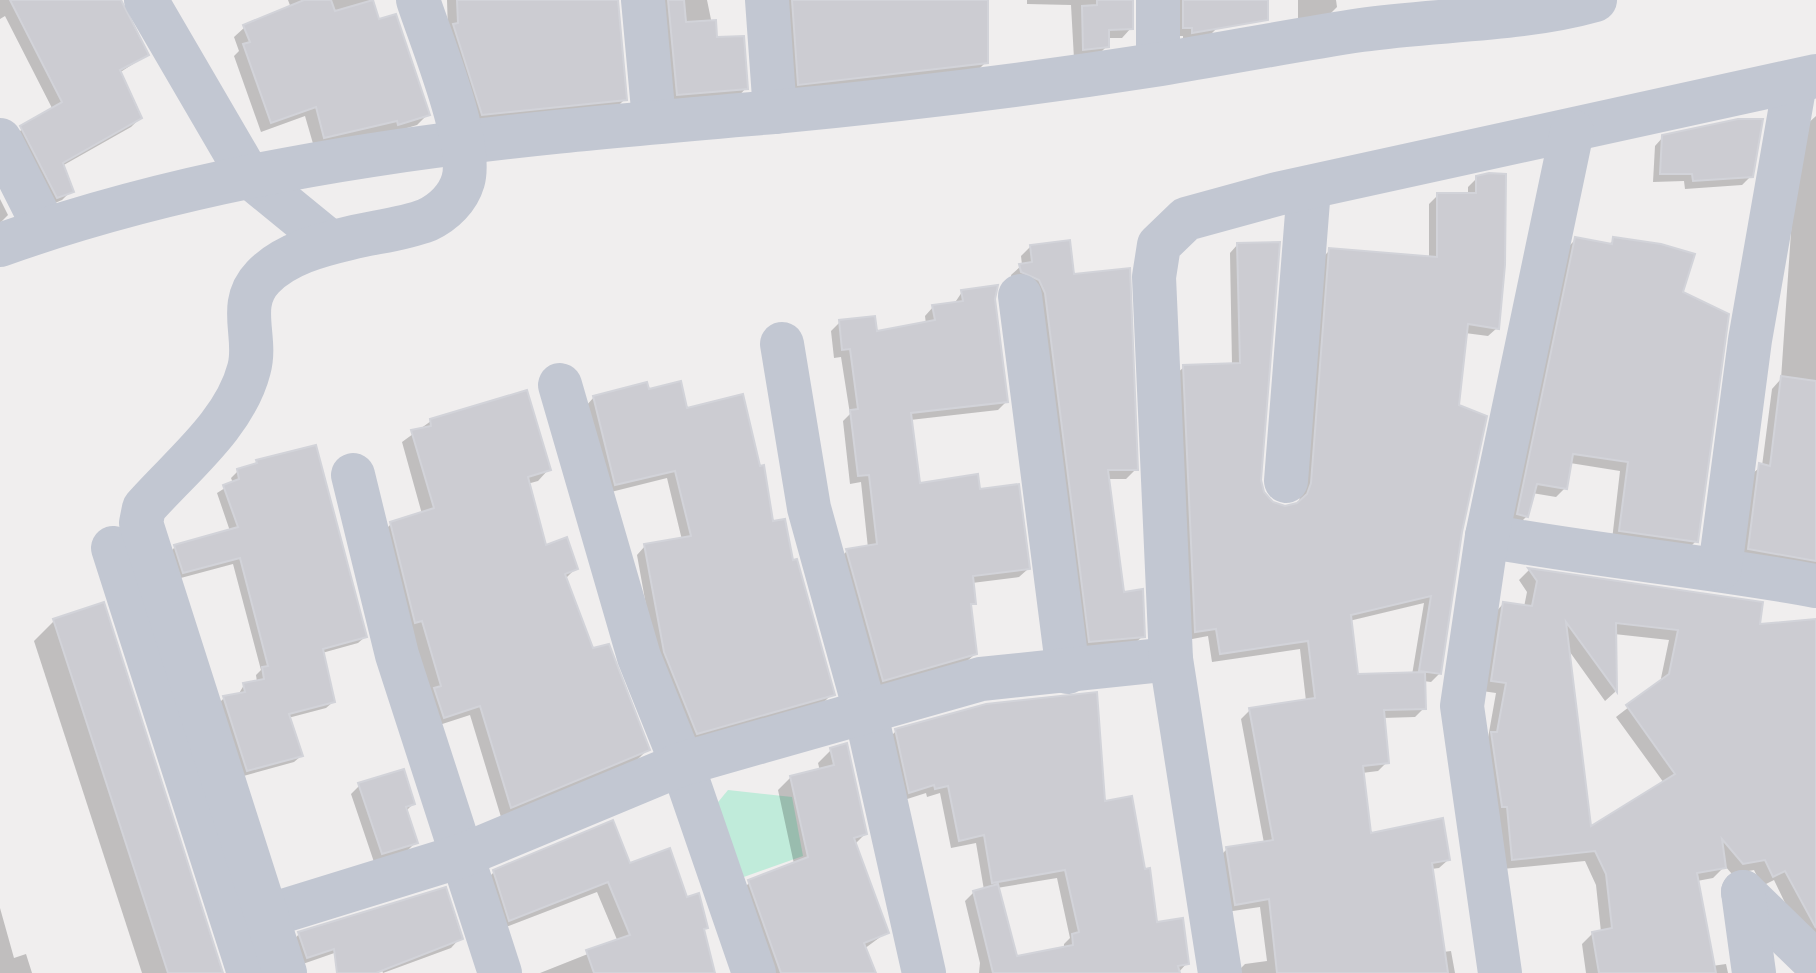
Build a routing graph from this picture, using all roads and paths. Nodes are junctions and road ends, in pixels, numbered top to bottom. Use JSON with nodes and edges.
{"nodes":[{"id":1,"x":146,"y":0,"type":"edge"},
{"id":2,"x":418,"y":0,"type":"edge"},
{"id":3,"x":643,"y":0,"type":"edge"},
{"id":4,"x":767,"y":0,"type":"edge"},
{"id":5,"x":1158,"y":0,"type":"edge"},
{"id":6,"x":1595,"y":0,"type":"edge"},
{"id":7,"x":1158,"y":64,"type":"junction"},
{"id":8,"x":1806,"y":80,"type":"edge"},
{"id":9,"x":775,"y":112,"type":"junction"},
{"id":10,"x":654,"y":120,"type":"junction"},
{"id":11,"x":1572,"y":131,"type":"junction"},
{"id":12,"x":0,"y":140,"type":"edge"},
{"id":13,"x":463,"y":140,"type":"junction"},
{"id":14,"x":248,"y":175,"type":"junction"},
{"id":15,"x":1309,"y":188,"type":"junction"},
{"id":16,"x":45,"y":229,"type":"junction"},
{"id":17,"x":330,"y":242,"type":"junction"},
{"id":18,"x":0,"y":245,"type":"edge"},
{"id":19,"x":1020,"y":296,"type":"dead end"},
{"id":20,"x":782,"y":344,"type":"dead end"},
{"id":21,"x":560,"y":385,"type":"dead end"},
{"id":22,"x":353,"y":475,"type":"dead end"},
{"id":23,"x":1286,"y":481,"type":"dead end"},
{"id":24,"x":1487,"y":536,"type":"junction"},
{"id":25,"x":113,"y":548,"type":"dead end"},
{"id":26,"x":1720,"y":568,"type":"junction"},
{"id":27,"x":1816,"y":586,"type":"edge"},
{"id":28,"x":1171,"y":659,"type":"junction"},
{"id":29,"x":1068,"y":672,"type":"junction"},
{"id":30,"x":866,"y":714,"type":"junction"},
{"id":31,"x":682,"y":764,"type":"junction"},
{"id":32,"x":461,"y":856,"type":"junction"},
{"id":33,"x":267,"y":916,"type":"junction"},
{"id":34,"x":1816,"y":963,"type":"edge"},
{"id":35,"x":249,"y":973,"type":"edge"},
{"id":36,"x":285,"y":973,"type":"edge"},
{"id":37,"x":500,"y":973,"type":"edge"},
{"id":38,"x":754,"y":973,"type":"edge"},
{"id":39,"x":924,"y":973,"type":"edge"},
{"id":40,"x":1220,"y":973,"type":"edge"},
{"id":41,"x":1500,"y":973,"type":"edge"},
{"id":42,"x":1754,"y":973,"type":"edge"}],
"edges":[{"from":1,"to":14,"type":"street"},
{"from":2,"to":13,"type":"street"},
{"from":3,"to":10,"type":"street"},
{"from":4,"to":9,"type":"street"},
{"from":5,"to":7,"type":"street"},
{"from":6,"to":7,"type":"street"},
{"from":7,"to":9,"type":"street"},
{"from":8,"to":11,"type":"street"},
{"from":8,"to":26,"type":"street"},
{"from":9,"to":10,"type":"street"},
{"from":10,"to":13,"type":"street"},
{"from":11,"to":15,"type":"street"},
{"from":11,"to":24,"type":"street"},
{"from":12,"to":16,"type":"street"},
{"from":13,"to":14,"type":"street"},
{"from":13,"to":17,"type":"street"},
{"from":14,"to":16,"type":"street"},
{"from":14,"to":17,"type":"street"},
{"from":15,"to":23,"type":"street"},
{"from":15,"to":28,"type":"street"},
{"from":16,"to":18,"type":"street"},
{"from":17,"to":33,"type":"street"},
{"from":19,"to":29,"type":"street"},
{"from":20,"to":30,"type":"street"},
{"from":21,"to":31,"type":"street"},
{"from":22,"to":32,"type":"street"},
{"from":24,"to":26,"type":"street"},
{"from":24,"to":41,"type":"street"},
{"from":25,"to":35,"type":"street"},
{"from":26,"to":27,"type":"street"},
{"from":28,"to":29,"type":"street"},
{"from":28,"to":40,"type":"street"},
{"from":29,"to":30,"type":"street"},
{"from":30,"to":31,"type":"street"},
{"from":30,"to":39,"type":"street"},
{"from":31,"to":32,"type":"street"},
{"from":31,"to":38,"type":"street"},
{"from":32,"to":33,"type":"street"},
{"from":32,"to":37,"type":"street"},
{"from":33,"to":36,"type":"street"},
{"from":34,"to":42,"type":"street"}]}
